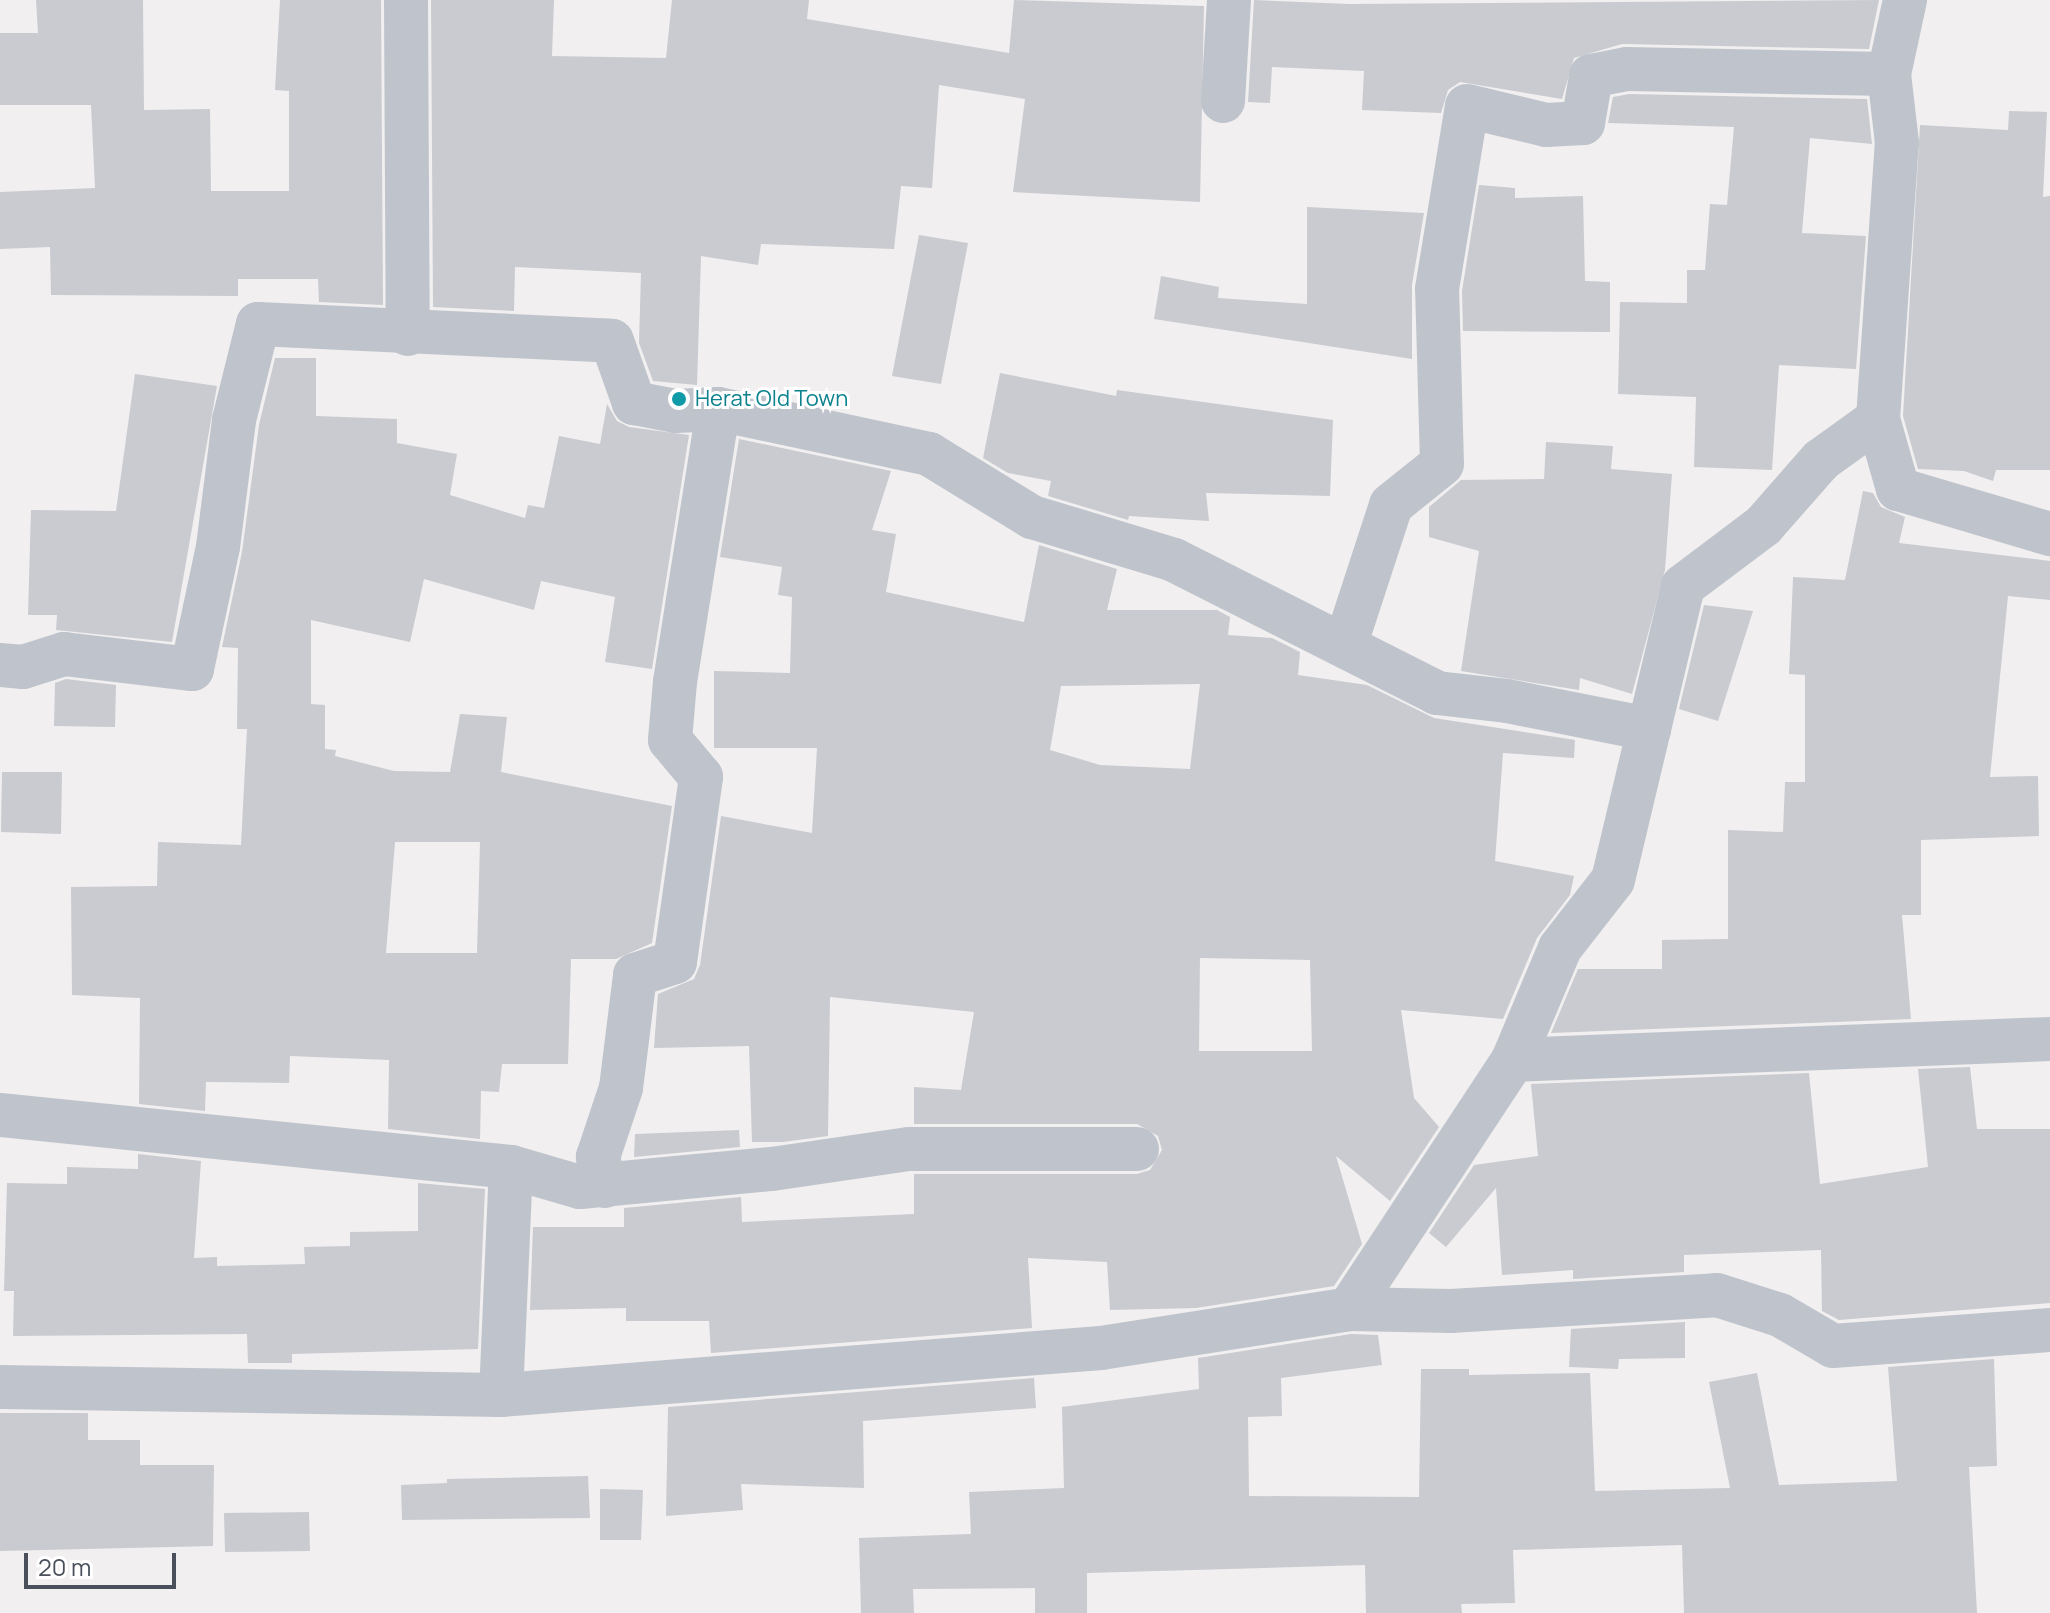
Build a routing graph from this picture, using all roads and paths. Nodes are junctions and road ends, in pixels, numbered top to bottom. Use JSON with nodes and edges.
{"nodes":[{"id":1,"x":406,"y":0,"type":"edge"},
{"id":2,"x":1229,"y":0,"type":"edge"},
{"id":3,"x":1905,"y":0,"type":"edge"},
{"id":4,"x":1889,"y":74,"type":"junction"},
{"id":5,"x":1223,"y":101,"type":"dead end"},
{"id":6,"x":408,"y":334,"type":"junction"},
{"id":7,"x":718,"y":409,"type":"junction"},
{"id":8,"x":1878,"y":419,"type":"junction"},
{"id":9,"x":2050,"y":534,"type":"edge"},
{"id":10,"x":1345,"y":646,"type":"junction"},
{"id":11,"x":0,"y":665,"type":"edge"},
{"id":12,"x":1649,"y":729,"type":"junction"},
{"id":13,"x":2050,"y":1039,"type":"edge"},
{"id":14,"x":1513,"y":1060,"type":"junction"},
{"id":15,"x":0,"y":1115,"type":"edge"},
{"id":16,"x":1137,"y":1149,"type":"dead end"},
{"id":17,"x":511,"y":1167,"type":"junction"},
{"id":18,"x":605,"y":1186,"type":"junction"},
{"id":19,"x":1349,"y":1309,"type":"junction"},
{"id":20,"x":2050,"y":1330,"type":"edge"},
{"id":21,"x":0,"y":1387,"type":"edge"},
{"id":22,"x":501,"y":1395,"type":"junction"}],
"edges":[{"from":1,"to":6,"type":"street"},
{"from":2,"to":5,"type":"street"},
{"from":3,"to":4,"type":"street"},
{"from":4,"to":8,"type":"street"},
{"from":4,"to":10,"type":"street"},
{"from":6,"to":7,"type":"street"},
{"from":6,"to":11,"type":"street"},
{"from":7,"to":10,"type":"street"},
{"from":7,"to":18,"type":"street"},
{"from":8,"to":9,"type":"street"},
{"from":8,"to":12,"type":"street"},
{"from":10,"to":12,"type":"street"},
{"from":12,"to":14,"type":"street"},
{"from":13,"to":14,"type":"street"},
{"from":14,"to":19,"type":"street"},
{"from":15,"to":17,"type":"street"},
{"from":16,"to":18,"type":"street"},
{"from":17,"to":18,"type":"street"},
{"from":17,"to":22,"type":"street"},
{"from":19,"to":20,"type":"street"},
{"from":19,"to":22,"type":"street"},
{"from":21,"to":22,"type":"street"}]}
